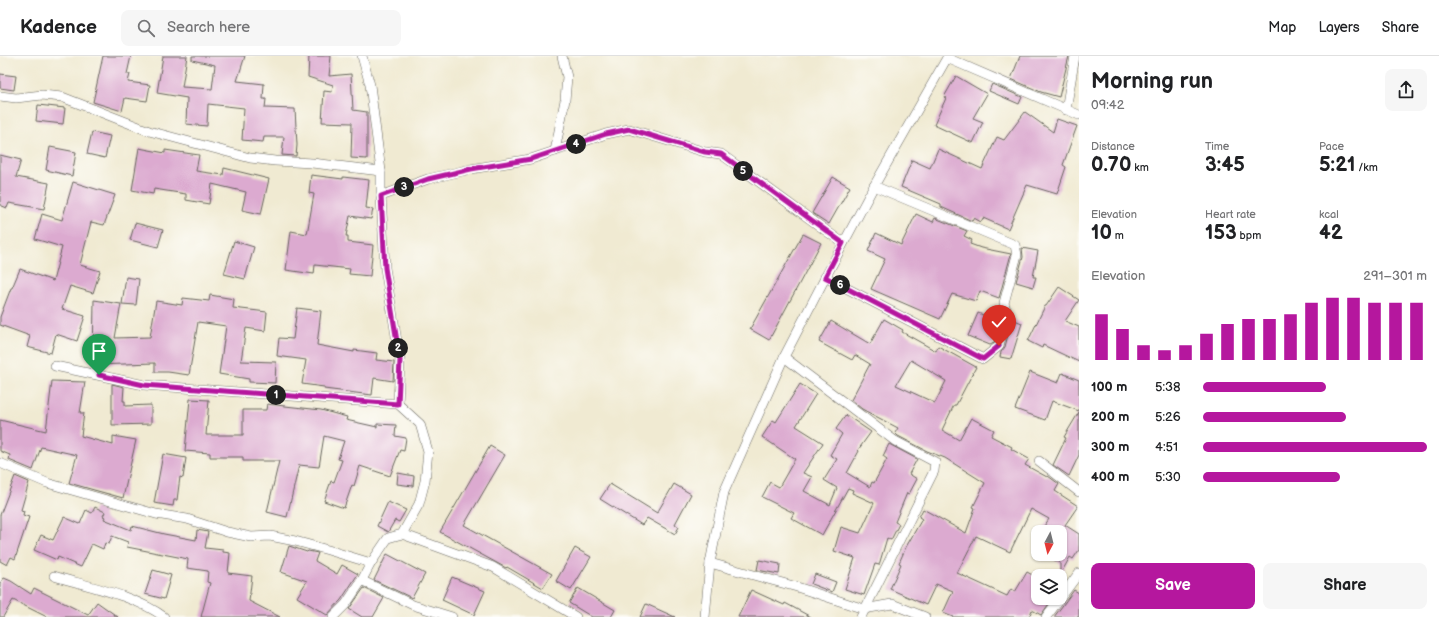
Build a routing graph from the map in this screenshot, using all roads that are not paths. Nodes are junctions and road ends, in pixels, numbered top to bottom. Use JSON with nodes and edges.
{"nodes":[{"id":1,"x":362,"y":56,"type":"edge"},
{"id":2,"x":562,"y":56,"type":"edge"},
{"id":3,"x":1075,"y":56,"type":"edge"},
{"id":4,"x":948,"y":57,"type":"edge"},
{"id":5,"x":0,"y":96,"type":"edge"},
{"id":6,"x":1066,"y":110,"type":"junction"},
{"id":7,"x":1079,"y":115,"type":"edge"},
{"id":8,"x":555,"y":151,"type":"junction"},
{"id":9,"x":381,"y":171,"type":"junction"},
{"id":10,"x":874,"y":186,"type":"junction"},
{"id":11,"x":381,"y":196,"type":"junction"},
{"id":12,"x":843,"y":243,"type":"junction"},
{"id":13,"x":825,"y":277,"type":"junction"},
{"id":14,"x":784,"y":357,"type":"junction"},
{"id":15,"x":55,"y":366,"type":"dead end"},
{"id":16,"x":398,"y":404,"type":"junction"},
{"id":17,"x":1039,"y":461,"type":"dead end"},
{"id":18,"x":0,"y":463,"type":"edge"},
{"id":19,"x":1079,"y":492,"type":"edge"},
{"id":20,"x":402,"y":534,"type":"junction"},
{"id":21,"x":371,"y":563,"type":"junction"},
{"id":22,"x":710,"y":563,"type":"junction"},
{"id":23,"x":1079,"y":573,"type":"edge"},
{"id":24,"x":54,"y":576,"type":"dead end"},
{"id":25,"x":362,"y":580,"type":"junction"},
{"id":26,"x":863,"y":613,"type":"edge"},
{"id":27,"x":164,"y":617,"type":"edge"},
{"id":28,"x":333,"y":617,"type":"edge"},
{"id":29,"x":452,"y":617,"type":"edge"},
{"id":30,"x":576,"y":617,"type":"edge"},
{"id":31,"x":705,"y":617,"type":"edge"},
{"id":32,"x":925,"y":617,"type":"edge"},
{"id":33,"x":1046,"y":617,"type":"edge"}],
"edges":[{"from":1,"to":9,"type":"street"},
{"from":2,"to":8,"type":"street"},
{"from":3,"to":6,"type":"street"},
{"from":4,"to":6,"type":"street"},
{"from":4,"to":10,"type":"street"},
{"from":5,"to":9,"type":"street"},
{"from":6,"to":7,"type":"street"},
{"from":8,"to":11,"type":"street"},
{"from":8,"to":12,"type":"street"},
{"from":9,"to":11,"type":"street"},
{"from":10,"to":12,"type":"street"},
{"from":10,"to":13,"type":"street"},
{"from":11,"to":16,"type":"street"},
{"from":12,"to":13,"type":"street"},
{"from":13,"to":14,"type":"street"},
{"from":14,"to":22,"type":"street"},
{"from":14,"to":26,"type":"street"},
{"from":15,"to":16,"type":"street"},
{"from":16,"to":20,"type":"street"},
{"from":17,"to":19,"type":"street"},
{"from":18,"to":21,"type":"street"},
{"from":20,"to":21,"type":"street"},
{"from":20,"to":30,"type":"street"},
{"from":21,"to":25,"type":"street"},
{"from":22,"to":26,"type":"street"},
{"from":22,"to":31,"type":"street"},
{"from":23,"to":33,"type":"street"},
{"from":24,"to":27,"type":"street"},
{"from":25,"to":28,"type":"street"},
{"from":25,"to":29,"type":"street"},
{"from":26,"to":32,"type":"street"}]}
